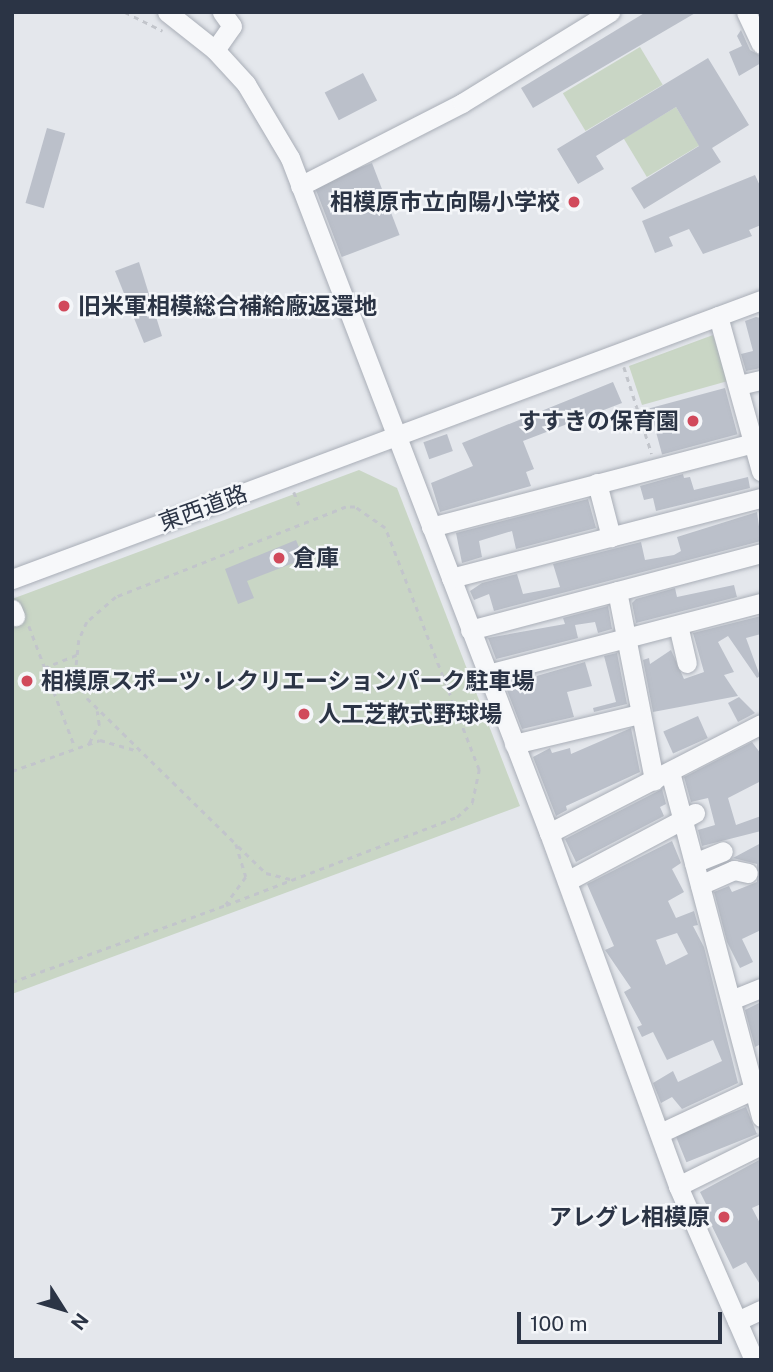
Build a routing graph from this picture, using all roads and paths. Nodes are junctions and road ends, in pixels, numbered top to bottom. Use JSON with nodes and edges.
{"nodes":[{"id":1,"x":125,"y":12,"type":"edge"},
{"id":2,"x":167,"y":12,"type":"edge"},
{"id":3,"x":222,"y":12,"type":"edge"},
{"id":4,"x":610,"y":12,"type":"edge"},
{"id":5,"x":750,"y":14,"type":"edge"},
{"id":6,"x":172,"y":37,"type":"dead end"},
{"id":7,"x":761,"y":44,"type":"edge"},
{"id":8,"x":215,"y":50,"type":"junction"},
{"id":9,"x":300,"y":186,"type":"junction"},
{"id":10,"x":761,"y":300,"type":"edge"},
{"id":11,"x":718,"y":316,"type":"junction"},
{"id":12,"x":623,"y":364,"type":"dead end"},
{"id":13,"x":761,"y":380,"type":"edge"},
{"id":14,"x":739,"y":385,"type":"junction"},
{"id":15,"x":394,"y":437,"type":"junction"},
{"id":16,"x":757,"y":442,"type":"edge"},
{"id":17,"x":657,"y":467,"type":"junction"},
{"id":18,"x":761,"y":471,"type":"edge"},
{"id":19,"x":597,"y":483,"type":"junction"},
{"id":20,"x":293,"y":489,"type":"dead end"},
{"id":21,"x":761,"y":498,"type":"edge"},
{"id":22,"x":299,"y":505,"type":"dead end"},
{"id":23,"x":431,"y":527,"type":"junction"},
{"id":24,"x":611,"y":537,"type":"junction"},
{"id":25,"x":761,"y":553,"type":"edge"},
{"id":26,"x":451,"y":578,"type":"junction"},
{"id":27,"x":12,"y":579,"type":"edge"},
{"id":28,"x":617,"y":591,"type":"junction"},
{"id":29,"x":761,"y":603,"type":"edge"},
{"id":30,"x":18,"y":615,"type":"edge"},
{"id":31,"x":678,"y":625,"type":"junction"},
{"id":32,"x":470,"y":629,"type":"junction"},
{"id":33,"x":627,"y":638,"type":"junction"},
{"id":34,"x":76,"y":655,"type":"junction"},
{"id":35,"x":687,"y":663,"type":"dead end"},
{"id":36,"x":44,"y":668,"type":"junction"},
{"id":37,"x":488,"y":674,"type":"junction"},
{"id":38,"x":96,"y":709,"type":"junction"},
{"id":39,"x":639,"y":714,"type":"junction"},
{"id":40,"x":761,"y":724,"type":"edge"},
{"id":41,"x":89,"y":743,"type":"junction"},
{"id":42,"x":514,"y":744,"type":"junction"},
{"id":43,"x":75,"y":747,"type":"junction"},
{"id":44,"x":143,"y":754,"type":"junction"},
{"id":45,"x":12,"y":771,"type":"edge"},
{"id":46,"x":662,"y":776,"type":"junction"},
{"id":47,"x":689,"y":816,"type":"junction"},
{"id":48,"x":549,"y":833,"type":"junction"},
{"id":49,"x":236,"y":844,"type":"junction"},
{"id":50,"x":723,"y":850,"type":"dead end"},
{"id":51,"x":694,"y":863,"type":"junction"},
{"id":52,"x":748,"y":873,"type":"dead end"},
{"id":53,"x":292,"y":879,"type":"junction"},
{"id":54,"x":567,"y":881,"type":"junction"},
{"id":55,"x":700,"y":885,"type":"junction"},
{"id":56,"x":226,"y":905,"type":"junction"},
{"id":57,"x":12,"y":982,"type":"edge"},
{"id":58,"x":761,"y":988,"type":"edge"},
{"id":59,"x":731,"y":1000,"type":"junction"},
{"id":60,"x":757,"y":1088,"type":"edge"},
{"id":61,"x":761,"y":1117,"type":"edge"},
{"id":62,"x":660,"y":1133,"type":"junction"},
{"id":63,"x":761,"y":1145,"type":"edge"},
{"id":64,"x":678,"y":1186,"type":"junction"},
{"id":65,"x":761,"y":1310,"type":"edge"},
{"id":66,"x":737,"y":1321,"type":"junction"},
{"id":67,"x":754,"y":1360,"type":"edge"}],
"edges":[{"from":1,"to":6,"type":"path"},
{"from":2,"to":8,"type":"street"},
{"from":3,"to":8,"type":"street"},
{"from":4,"to":9,"type":"street"},
{"from":5,"to":7,"type":"street"},
{"from":8,"to":9,"type":"street"},
{"from":9,"to":15,"type":"street"},
{"from":10,"to":11,"type":"street","name":"東西道路"},
{"from":11,"to":14,"type":"street"},
{"from":11,"to":15,"type":"street","name":"東西道路"},
{"from":12,"to":17,"type":"path"},
{"from":13,"to":14,"type":"street"},
{"from":14,"to":16,"type":"street"},
{"from":15,"to":23,"type":"street"},
{"from":15,"to":27,"type":"street","name":"東西道路"},
{"from":16,"to":17,"type":"street"},
{"from":16,"to":18,"type":"street"},
{"from":17,"to":19,"type":"street"},
{"from":19,"to":23,"type":"street"},
{"from":19,"to":24,"type":"street"},
{"from":20,"to":22,"type":"path"},
{"from":21,"to":24,"type":"street"},
{"from":23,"to":26,"type":"street"},
{"from":24,"to":26,"type":"street"},
{"from":25,"to":28,"type":"street"},
{"from":26,"to":32,"type":"street"},
{"from":28,"to":32,"type":"street"},
{"from":28,"to":33,"type":"street"},
{"from":29,"to":31,"type":"street"},
{"from":30,"to":36,"type":"path"},
{"from":31,"to":33,"type":"street"},
{"from":31,"to":35,"type":"street"},
{"from":32,"to":37,"type":"street"},
{"from":33,"to":37,"type":"street"},
{"from":33,"to":39,"type":"street"},
{"from":34,"to":36,"type":"path"},
{"from":34,"to":38,"type":"path"},
{"from":34,"to":53,"type":"path"},
{"from":36,"to":43,"type":"path"},
{"from":37,"to":42,"type":"street"},
{"from":38,"to":41,"type":"path"},
{"from":38,"to":44,"type":"path"},
{"from":39,"to":42,"type":"street"},
{"from":39,"to":46,"type":"street"},
{"from":40,"to":46,"type":"street"},
{"from":41,"to":43,"type":"path"},
{"from":41,"to":44,"type":"path"},
{"from":42,"to":48,"type":"street"},
{"from":43,"to":45,"type":"path"},
{"from":44,"to":49,"type":"path"},
{"from":46,"to":47,"type":"street"},
{"from":46,"to":48,"type":"street"},
{"from":47,"to":51,"type":"street"},
{"from":47,"to":54,"type":"street"},
{"from":48,"to":54,"type":"street"},
{"from":49,"to":53,"type":"path"},
{"from":49,"to":56,"type":"path"},
{"from":50,"to":51,"type":"street"},
{"from":51,"to":55,"type":"street"},
{"from":52,"to":55,"type":"street"},
{"from":53,"to":56,"type":"path"},
{"from":54,"to":62,"type":"street"},
{"from":55,"to":59,"type":"street"},
{"from":56,"to":57,"type":"path"},
{"from":58,"to":59,"type":"street"},
{"from":59,"to":60,"type":"street"},
{"from":60,"to":61,"type":"street"},
{"from":60,"to":62,"type":"street"},
{"from":62,"to":64,"type":"street"},
{"from":63,"to":64,"type":"street"},
{"from":64,"to":66,"type":"street"},
{"from":65,"to":66,"type":"street"},
{"from":66,"to":67,"type":"street"}]}
